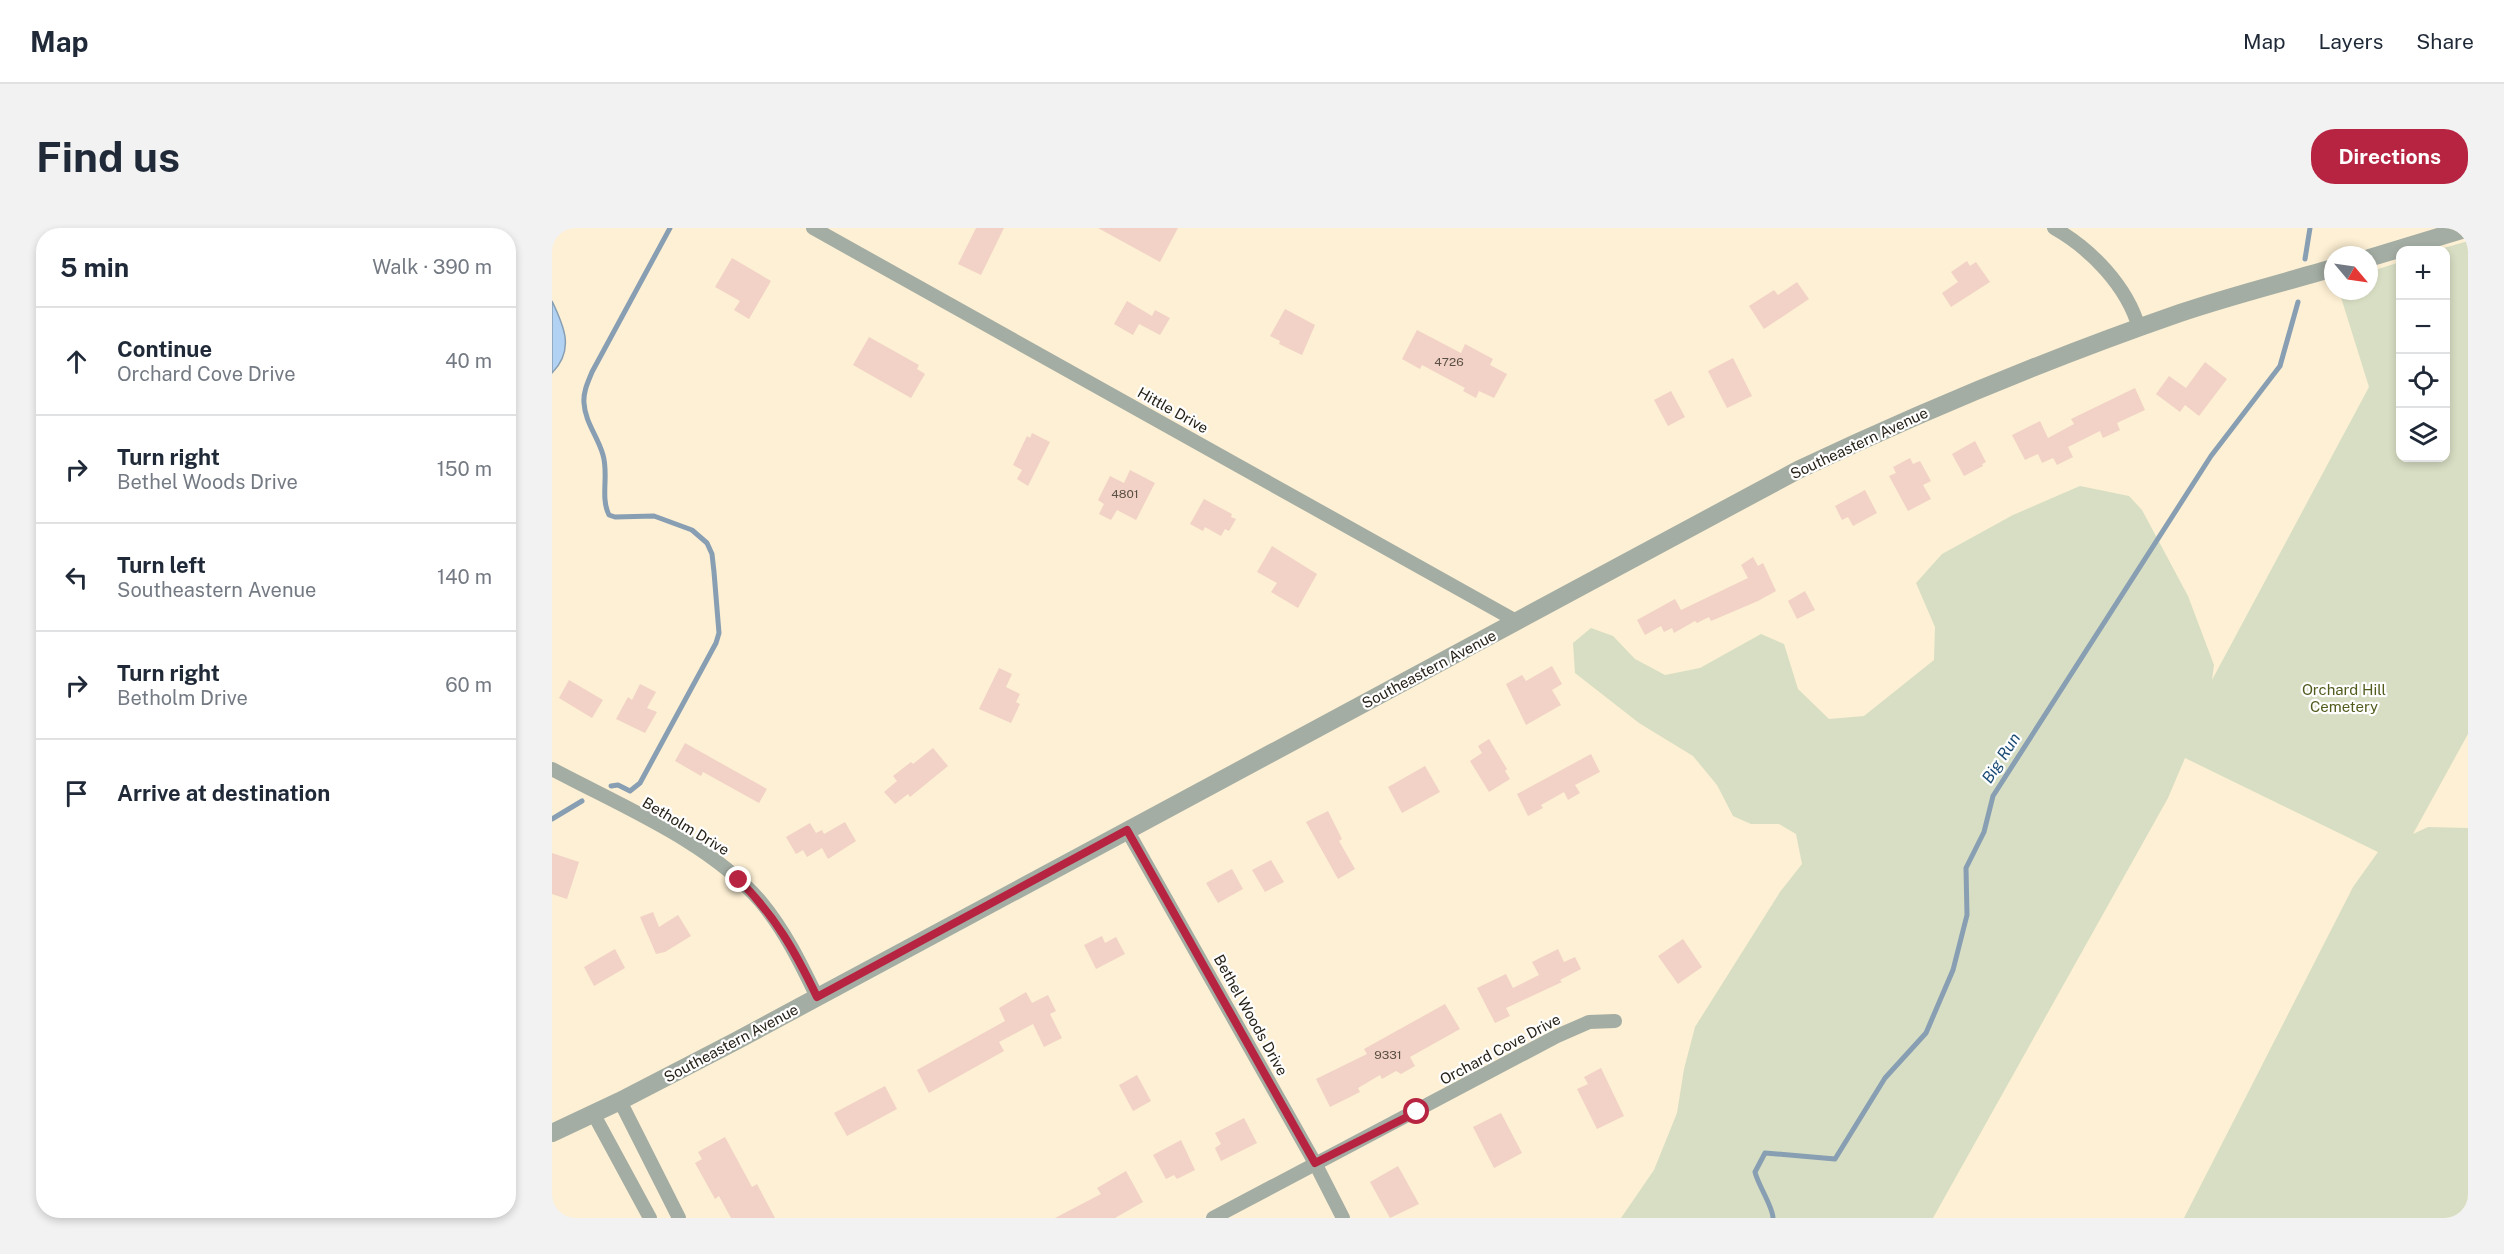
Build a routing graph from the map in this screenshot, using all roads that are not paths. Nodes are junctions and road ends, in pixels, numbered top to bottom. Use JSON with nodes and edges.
{"nodes":[{"id":1,"x":813,"y":228,"type":"edge"},
{"id":2,"x":2054,"y":228,"type":"edge"},
{"id":3,"x":2468,"y":228,"type":"edge"},
{"id":4,"x":2378,"y":255,"type":"edge"},
{"id":5,"x":2324,"y":271,"type":"edge"},
{"id":6,"x":2139,"y":328,"type":"junction"},
{"id":7,"x":1518,"y":622,"type":"junction"},
{"id":8,"x":552,"y":769,"type":"edge"},
{"id":9,"x":1127,"y":830,"type":"junction"},
{"id":10,"x":817,"y":997,"type":"junction"},
{"id":11,"x":1615,"y":1021,"type":"dead end"},
{"id":12,"x":620,"y":1101,"type":"junction"},
{"id":13,"x":593,"y":1113,"type":"junction"},
{"id":14,"x":552,"y":1133,"type":"edge"},
{"id":15,"x":1315,"y":1163,"type":"junction"},
{"id":16,"x":650,"y":1218,"type":"edge"},
{"id":17,"x":679,"y":1218,"type":"edge"},
{"id":18,"x":1213,"y":1218,"type":"edge"},
{"id":19,"x":1344,"y":1218,"type":"edge"}],
"edges":[{"from":1,"to":7,"type":"street","name":"Hittle Drive"},
{"from":2,"to":6,"type":"street"},
{"from":3,"to":4,"type":"street"},
{"from":5,"to":6,"type":"street","name":"Southeastern Avenue"},
{"from":6,"to":7,"type":"street","name":"Southeastern Avenue"},
{"from":7,"to":9,"type":"street","name":"Southeastern Avenue"},
{"from":8,"to":10,"type":"street","name":"Betholm Drive"},
{"from":9,"to":10,"type":"street","name":"Southeastern Avenue"},
{"from":9,"to":15,"type":"street","name":"Bethel Woods Drive"},
{"from":10,"to":12,"type":"street","name":"Southeastern Avenue"},
{"from":11,"to":15,"type":"street","name":"Orchard Cove Drive"},
{"from":12,"to":13,"type":"street","name":"Southeastern Avenue"},
{"from":12,"to":17,"type":"street"},
{"from":13,"to":14,"type":"street","name":"Southeastern Avenue"},
{"from":13,"to":16,"type":"street"},
{"from":15,"to":18,"type":"street","name":"Orchard Cove Drive"},
{"from":15,"to":19,"type":"street","name":"Bethel Woods Drive"}]}
